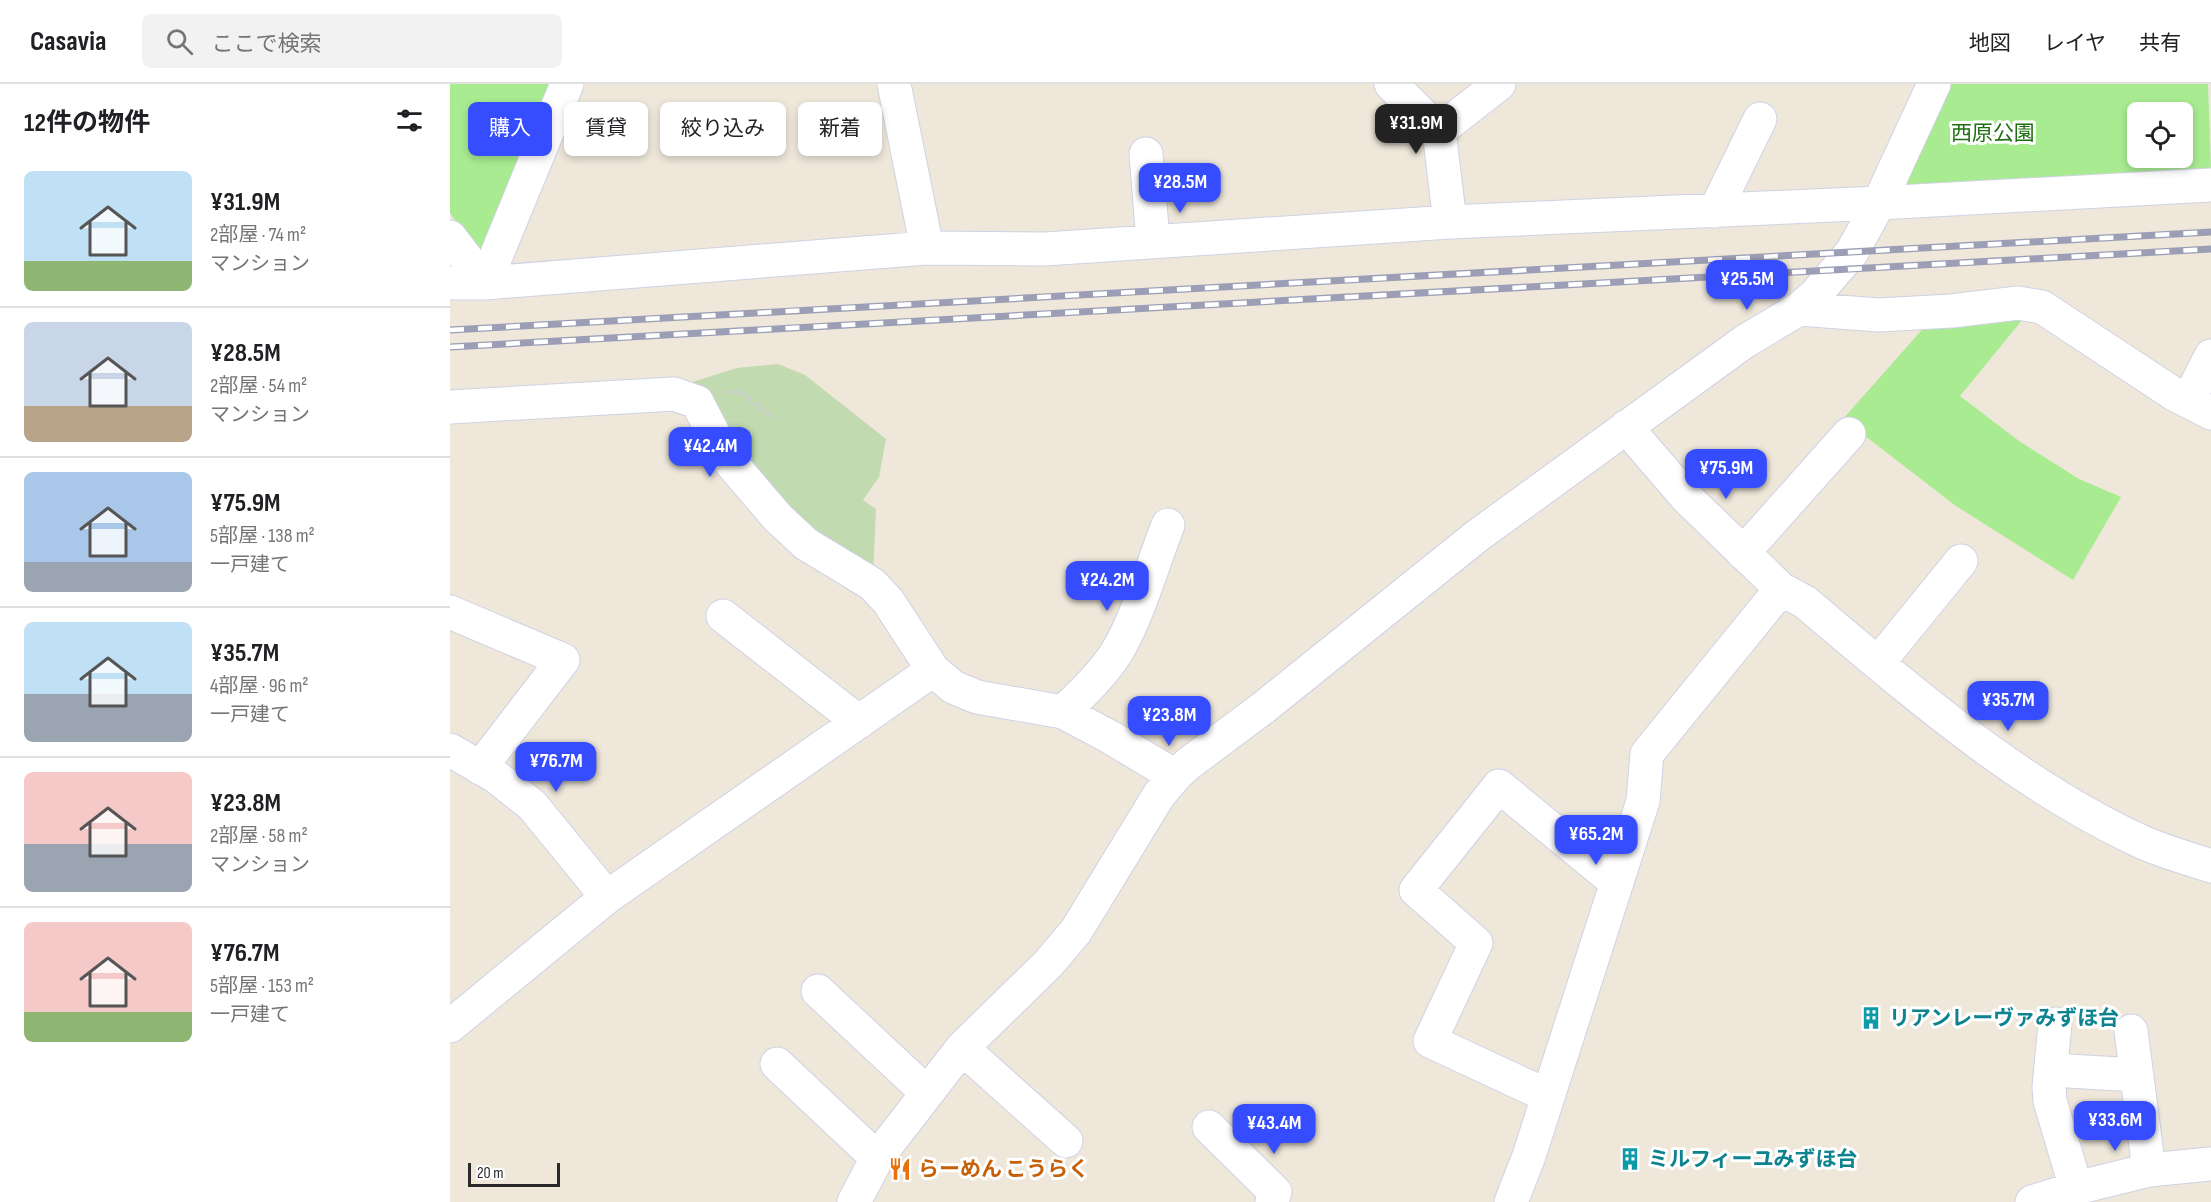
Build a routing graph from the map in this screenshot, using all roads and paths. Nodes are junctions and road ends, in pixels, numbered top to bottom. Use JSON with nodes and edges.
{"nodes":[{"id":1,"x":567,"y":84,"type":"edge"},
{"id":2,"x":894,"y":84,"type":"edge"},
{"id":3,"x":1391,"y":84,"type":"edge"},
{"id":4,"x":1499,"y":84,"type":"edge"},
{"id":5,"x":1934,"y":84,"type":"edge"},
{"id":6,"x":1760,"y":119,"type":"dead end"},
{"id":7,"x":1439,"y":131,"type":"junction"},
{"id":8,"x":1146,"y":154,"type":"dead end"},
{"id":9,"x":2211,"y":185,"type":"edge"},
{"id":10,"x":1879,"y":203,"type":"junction"},
{"id":11,"x":1715,"y":211,"type":"junction"},
{"id":12,"x":1450,"y":222,"type":"junction"},
{"id":13,"x":450,"y":237,"type":"edge"},
{"id":14,"x":1153,"y":241,"type":"junction"},
{"id":15,"x":927,"y":248,"type":"junction"},
{"id":16,"x":450,"y":283,"type":"edge"},
{"id":17,"x":485,"y":283,"type":"junction"},
{"id":18,"x":1799,"y":309,"type":"junction"},
{"id":19,"x":2211,"y":356,"type":"edge"},
{"id":20,"x":450,"y":407,"type":"edge"},
{"id":21,"x":2199,"y":407,"type":"edge"},
{"id":22,"x":1626,"y":427,"type":"junction"},
{"id":23,"x":1849,"y":435,"type":"dead end"},
{"id":24,"x":1168,"y":525,"type":"dead end"},
{"id":25,"x":1743,"y":553,"type":"junction"},
{"id":26,"x":1961,"y":561,"type":"dead end"},
{"id":27,"x":1781,"y":590,"type":"junction"},
{"id":28,"x":450,"y":612,"type":"edge"},
{"id":29,"x":723,"y":616,"type":"dead end"},
{"id":30,"x":1878,"y":663,"type":"junction"},
{"id":31,"x":933,"y":670,"type":"junction"},
{"id":32,"x":1063,"y":712,"type":"junction"},
{"id":33,"x":859,"y":722,"type":"junction"},
{"id":34,"x":450,"y":750,"type":"edge"},
{"id":35,"x":480,"y":768,"type":"junction"},
{"id":36,"x":1175,"y":776,"type":"junction"},
{"id":37,"x":2211,"y":866,"type":"edge"},
{"id":38,"x":1617,"y":883,"type":"junction"},
{"id":39,"x":607,"y":897,"type":"junction"},
{"id":40,"x":818,"y":991,"type":"dead end"},
{"id":41,"x":2055,"y":1024,"type":"dead end"},
{"id":42,"x":450,"y":1026,"type":"edge"},
{"id":43,"x":2131,"y":1031,"type":"dead end"},
{"id":44,"x":962,"y":1048,"type":"junction"},
{"id":45,"x":777,"y":1064,"type":"dead end"},
{"id":46,"x":2051,"y":1070,"type":"junction"},
{"id":47,"x":2137,"y":1075,"type":"junction"},
{"id":48,"x":926,"y":1092,"type":"junction"},
{"id":49,"x":1548,"y":1096,"type":"junction"},
{"id":50,"x":1209,"y":1127,"type":"dead end"},
{"id":51,"x":1066,"y":1141,"type":"dead end"},
{"id":52,"x":877,"y":1158,"type":"junction"},
{"id":53,"x":2211,"y":1164,"type":"edge"},
{"id":54,"x":2149,"y":1170,"type":"junction"},
{"id":55,"x":2076,"y":1188,"type":"junction"},
{"id":56,"x":854,"y":1202,"type":"edge"},
{"id":57,"x":1272,"y":1202,"type":"edge"},
{"id":58,"x":1511,"y":1202,"type":"edge"},
{"id":59,"x":2032,"y":1202,"type":"edge"}],
"edges":[{"from":1,"to":17,"type":"street"},
{"from":2,"to":15,"type":"street"},
{"from":3,"to":7,"type":"street"},
{"from":4,"to":7,"type":"street"},
{"from":5,"to":10,"type":"street"},
{"from":6,"to":11,"type":"street"},
{"from":7,"to":12,"type":"street"},
{"from":8,"to":14,"type":"street"},
{"from":9,"to":10,"type":"street"},
{"from":10,"to":11,"type":"street"},
{"from":10,"to":18,"type":"street"},
{"from":11,"to":12,"type":"street"},
{"from":12,"to":14,"type":"street"},
{"from":13,"to":17,"type":"street"},
{"from":14,"to":15,"type":"street"},
{"from":15,"to":17,"type":"street"},
{"from":16,"to":17,"type":"street"},
{"from":18,"to":21,"type":"street"},
{"from":18,"to":22,"type":"street"},
{"from":19,"to":21,"type":"street"},
{"from":20,"to":31,"type":"street"},
{"from":22,"to":25,"type":"street"},
{"from":22,"to":36,"type":"street"},
{"from":23,"to":25,"type":"street"},
{"from":24,"to":32,"type":"street"},
{"from":25,"to":27,"type":"street"},
{"from":26,"to":30,"type":"street"},
{"from":27,"to":30,"type":"street"},
{"from":27,"to":38,"type":"street"},
{"from":28,"to":35,"type":"street"},
{"from":29,"to":33,"type":"street"},
{"from":30,"to":37,"type":"street"},
{"from":31,"to":32,"type":"street"},
{"from":31,"to":33,"type":"street"},
{"from":32,"to":36,"type":"street"},
{"from":33,"to":39,"type":"street"},
{"from":34,"to":35,"type":"street"},
{"from":35,"to":39,"type":"street"},
{"from":36,"to":44,"type":"street"},
{"from":38,"to":49,"type":"street"},
{"from":38,"to":49,"type":"street"},
{"from":39,"to":42,"type":"street"},
{"from":40,"to":48,"type":"street"},
{"from":41,"to":46,"type":"street"},
{"from":43,"to":47,"type":"street"},
{"from":44,"to":48,"type":"street"},
{"from":44,"to":51,"type":"street"},
{"from":45,"to":52,"type":"street"},
{"from":46,"to":47,"type":"street"},
{"from":46,"to":55,"type":"street"},
{"from":47,"to":54,"type":"street"},
{"from":48,"to":52,"type":"street"},
{"from":49,"to":58,"type":"street"},
{"from":50,"to":57,"type":"street"},
{"from":52,"to":56,"type":"street"},
{"from":53,"to":54,"type":"street"},
{"from":54,"to":55,"type":"street"},
{"from":55,"to":59,"type":"street"}]}
